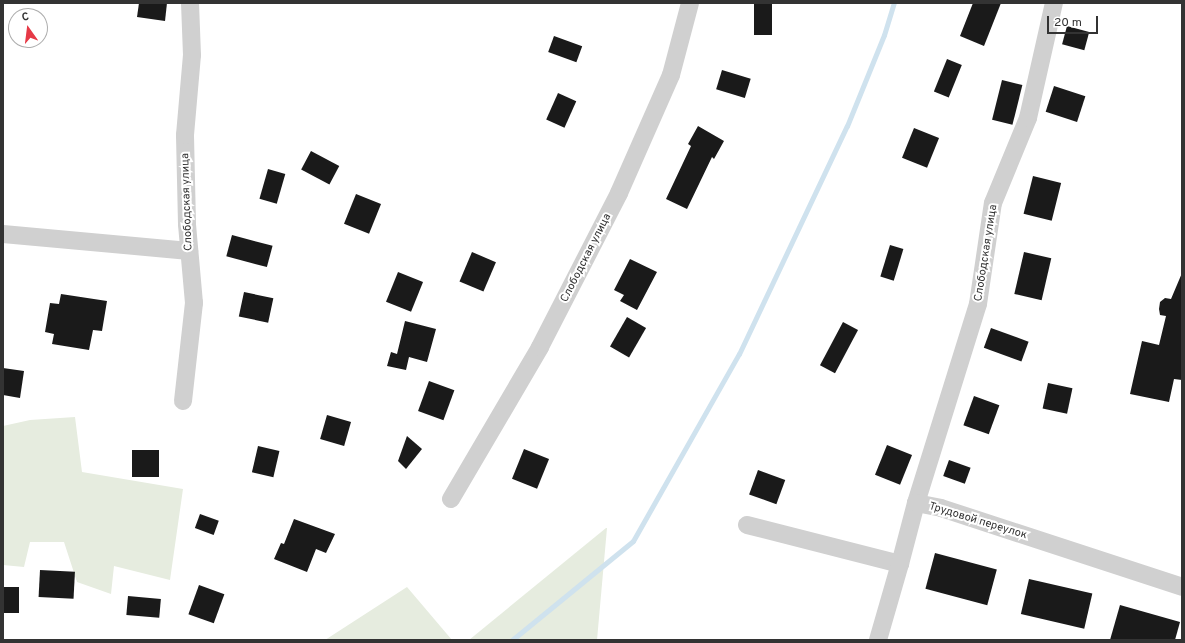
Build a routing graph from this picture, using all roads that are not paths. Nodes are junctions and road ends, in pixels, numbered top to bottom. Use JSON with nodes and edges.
{"nodes":[{"id":1,"x":190,"y":3,"type":"edge"},
{"id":2,"x":690,"y":3,"type":"edge"},
{"id":3,"x":1054,"y":3,"type":"edge"},
{"id":4,"x":3,"y":234,"type":"edge"},
{"id":5,"x":189,"y":251,"type":"junction"},
{"id":6,"x":183,"y":401,"type":"dead end"},
{"id":7,"x":451,"y":499,"type":"dead end"},
{"id":8,"x":916,"y":503,"type":"junction"},
{"id":9,"x":747,"y":525,"type":"dead end"},
{"id":10,"x":900,"y":564,"type":"junction"},
{"id":11,"x":1182,"y":587,"type":"edge"},
{"id":12,"x":878,"y":640,"type":"edge"}],
"edges":[{"from":1,"to":5,"type":"street","name":"Слободская улица"},
{"from":2,"to":7,"type":"street","name":"Слободская улица"},
{"from":3,"to":8,"type":"street","name":"Слободская улица"},
{"from":4,"to":5,"type":"street"},
{"from":5,"to":6,"type":"street","name":"Слободская улица"},
{"from":8,"to":10,"type":"street","name":"Трудовой переулок"},
{"from":8,"to":11,"type":"street","name":"Трудовой переулок"},
{"from":9,"to":10,"type":"street"},
{"from":10,"to":12,"type":"street","name":"Трудовой переулок"}]}
